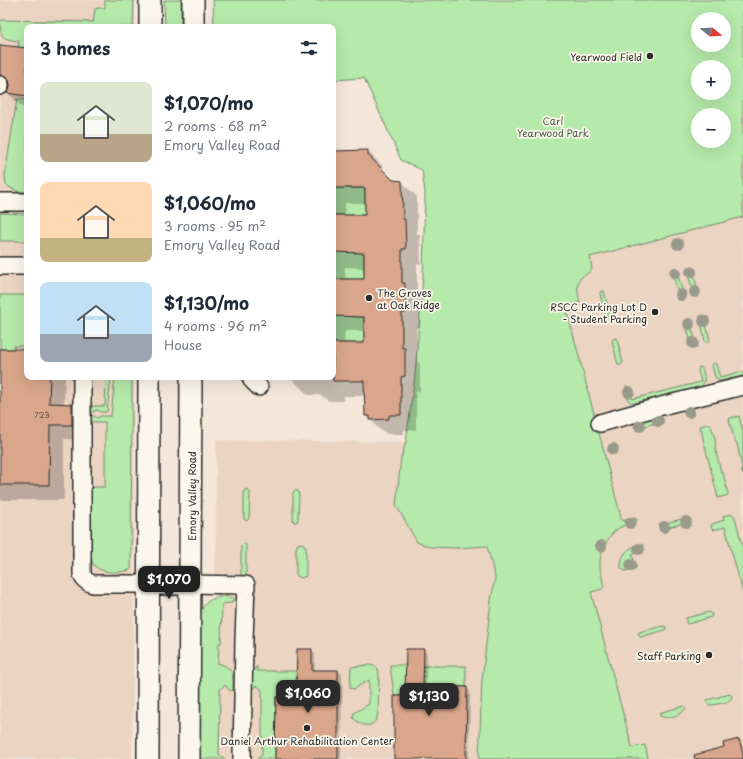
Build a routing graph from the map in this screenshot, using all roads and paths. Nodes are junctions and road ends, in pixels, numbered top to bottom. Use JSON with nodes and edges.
{"nodes":[{"id":1,"x":150,"y":0,"type":"edge"},
{"id":2,"x":193,"y":0,"type":"edge"},
{"id":3,"x":150,"y":24,"type":"edge"},
{"id":4,"x":193,"y":24,"type":"edge"},
{"id":5,"x":0,"y":202,"type":"edge"},
{"id":6,"x":24,"y":202,"type":"edge"},
{"id":7,"x":0,"y":266,"type":"edge"},
{"id":8,"x":24,"y":266,"type":"edge"},
{"id":9,"x":82,"y":380,"type":"edge"},
{"id":10,"x":149,"y":380,"type":"edge"},
{"id":11,"x":191,"y":380,"type":"edge"},
{"id":12,"x":743,"y":386,"type":"edge"},
{"id":13,"x":600,"y":423,"type":"dead end"},
{"id":14,"x":148,"y":584,"type":"junction"},
{"id":15,"x":190,"y":584,"type":"junction"},
{"id":16,"x":148,"y":759,"type":"edge"},
{"id":17,"x":189,"y":759,"type":"edge"},
{"id":18,"x":242,"y":759,"type":"edge"}],
"edges":[{"from":1,"to":3,"type":"main road"},
{"from":2,"to":4,"type":"main road"},
{"from":5,"to":6,"type":"street"},
{"from":7,"to":8,"type":"street"},
{"from":9,"to":14,"type":"street"},
{"from":10,"to":14,"type":"main road"},
{"from":11,"to":15,"type":"main road","name":"Emory Valley Road"},
{"from":12,"to":13,"type":"street"},
{"from":14,"to":15,"type":"main road"},
{"from":14,"to":16,"type":"main road"},
{"from":15,"to":17,"type":"main road","name":"Emory Valley Road"},
{"from":15,"to":18,"type":"street"}]}
